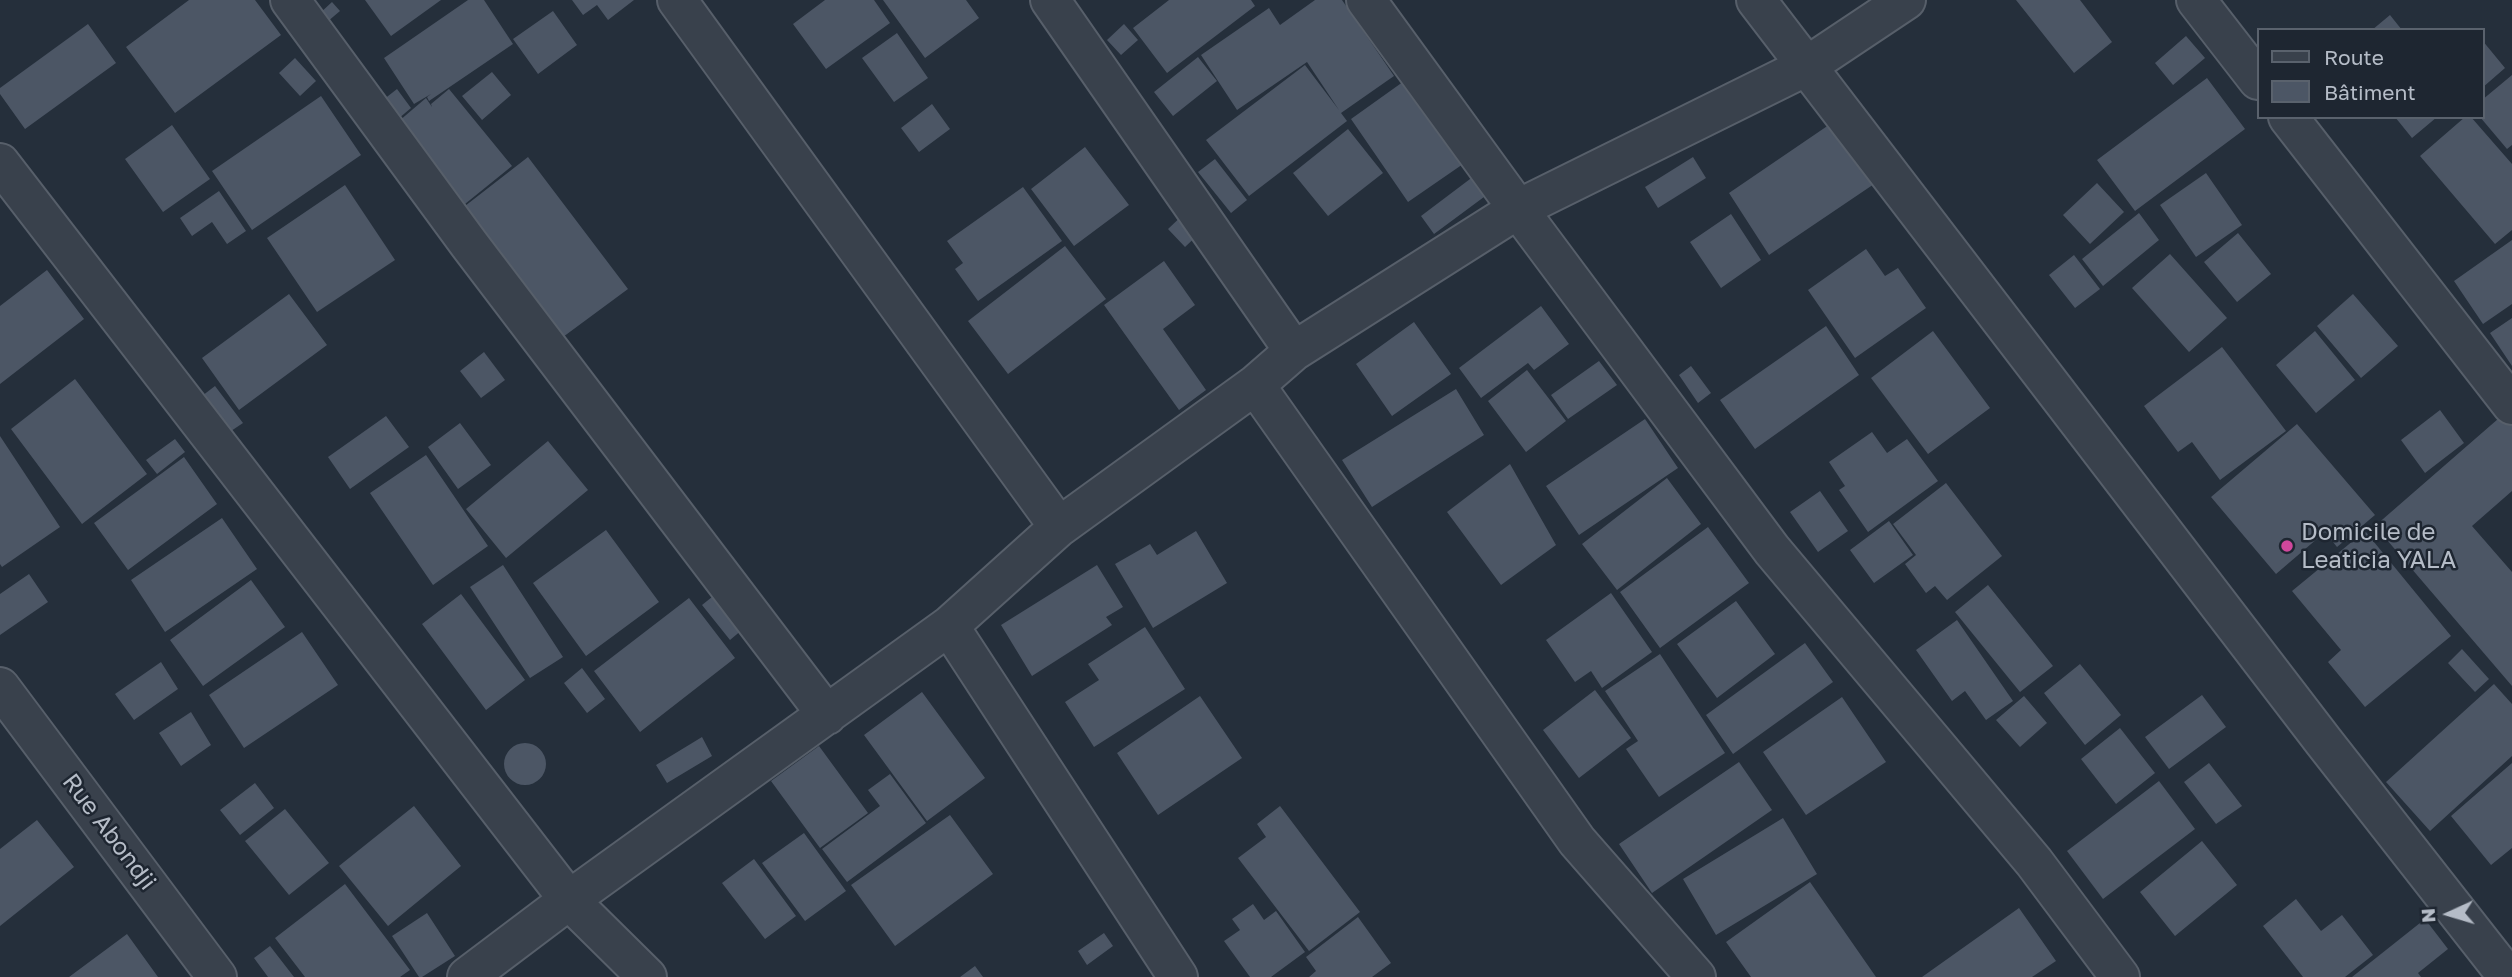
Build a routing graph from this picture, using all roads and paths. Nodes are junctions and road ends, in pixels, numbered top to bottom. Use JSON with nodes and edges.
{"nodes":[{"id":1,"x":290,"y":0,"type":"edge"},
{"id":2,"x":677,"y":0,"type":"edge"},
{"id":3,"x":1050,"y":0,"type":"edge"},
{"id":4,"x":1366,"y":0,"type":"edge"},
{"id":5,"x":1756,"y":0,"type":"edge"},
{"id":6,"x":1906,"y":0,"type":"edge"},
{"id":7,"x":2196,"y":0,"type":"edge"},
{"id":8,"x":1807,"y":66,"type":"junction"},
{"id":9,"x":2256,"y":77,"type":"edge"},
{"id":10,"x":2289,"y":119,"type":"edge"},
{"id":11,"x":0,"y":163,"type":"edge"},
{"id":12,"x":1518,"y":209,"type":"junction"},
{"id":13,"x":1294,"y":351,"type":"junction"},
{"id":14,"x":1255,"y":385,"type":"junction"},
{"id":15,"x":2512,"y":405,"type":"edge"},
{"id":16,"x":1059,"y":527,"type":"junction"},
{"id":17,"x":949,"y":626,"type":"junction"},
{"id":18,"x":0,"y":687,"type":"edge"},
{"id":19,"x":827,"y":715,"type":"junction"},
{"id":20,"x":569,"y":900,"type":"junction"},
{"id":21,"x":217,"y":977,"type":"edge"},
{"id":22,"x":467,"y":977,"type":"edge"},
{"id":23,"x":647,"y":977,"type":"edge"},
{"id":24,"x":1178,"y":977,"type":"edge"},
{"id":25,"x":1696,"y":977,"type":"edge"},
{"id":26,"x":2120,"y":977,"type":"edge"},
{"id":27,"x":2508,"y":977,"type":"edge"}],
"edges":[{"from":1,"to":19,"type":"street"},
{"from":2,"to":16,"type":"street"},
{"from":3,"to":13,"type":"street"},
{"from":4,"to":12,"type":"street"},
{"from":5,"to":8,"type":"street"},
{"from":6,"to":8,"type":"street"},
{"from":7,"to":9,"type":"street"},
{"from":8,"to":12,"type":"street"},
{"from":8,"to":27,"type":"street"},
{"from":10,"to":15,"type":"street"},
{"from":11,"to":20,"type":"street"},
{"from":12,"to":13,"type":"street"},
{"from":12,"to":26,"type":"street"},
{"from":13,"to":14,"type":"street"},
{"from":14,"to":16,"type":"street"},
{"from":14,"to":25,"type":"street"},
{"from":16,"to":17,"type":"street"},
{"from":17,"to":19,"type":"street"},
{"from":17,"to":24,"type":"street"},
{"from":18,"to":21,"type":"street","name":"Rue Abondji"},
{"from":19,"to":20,"type":"street"},
{"from":20,"to":22,"type":"street"},
{"from":20,"to":23,"type":"street"}]}
